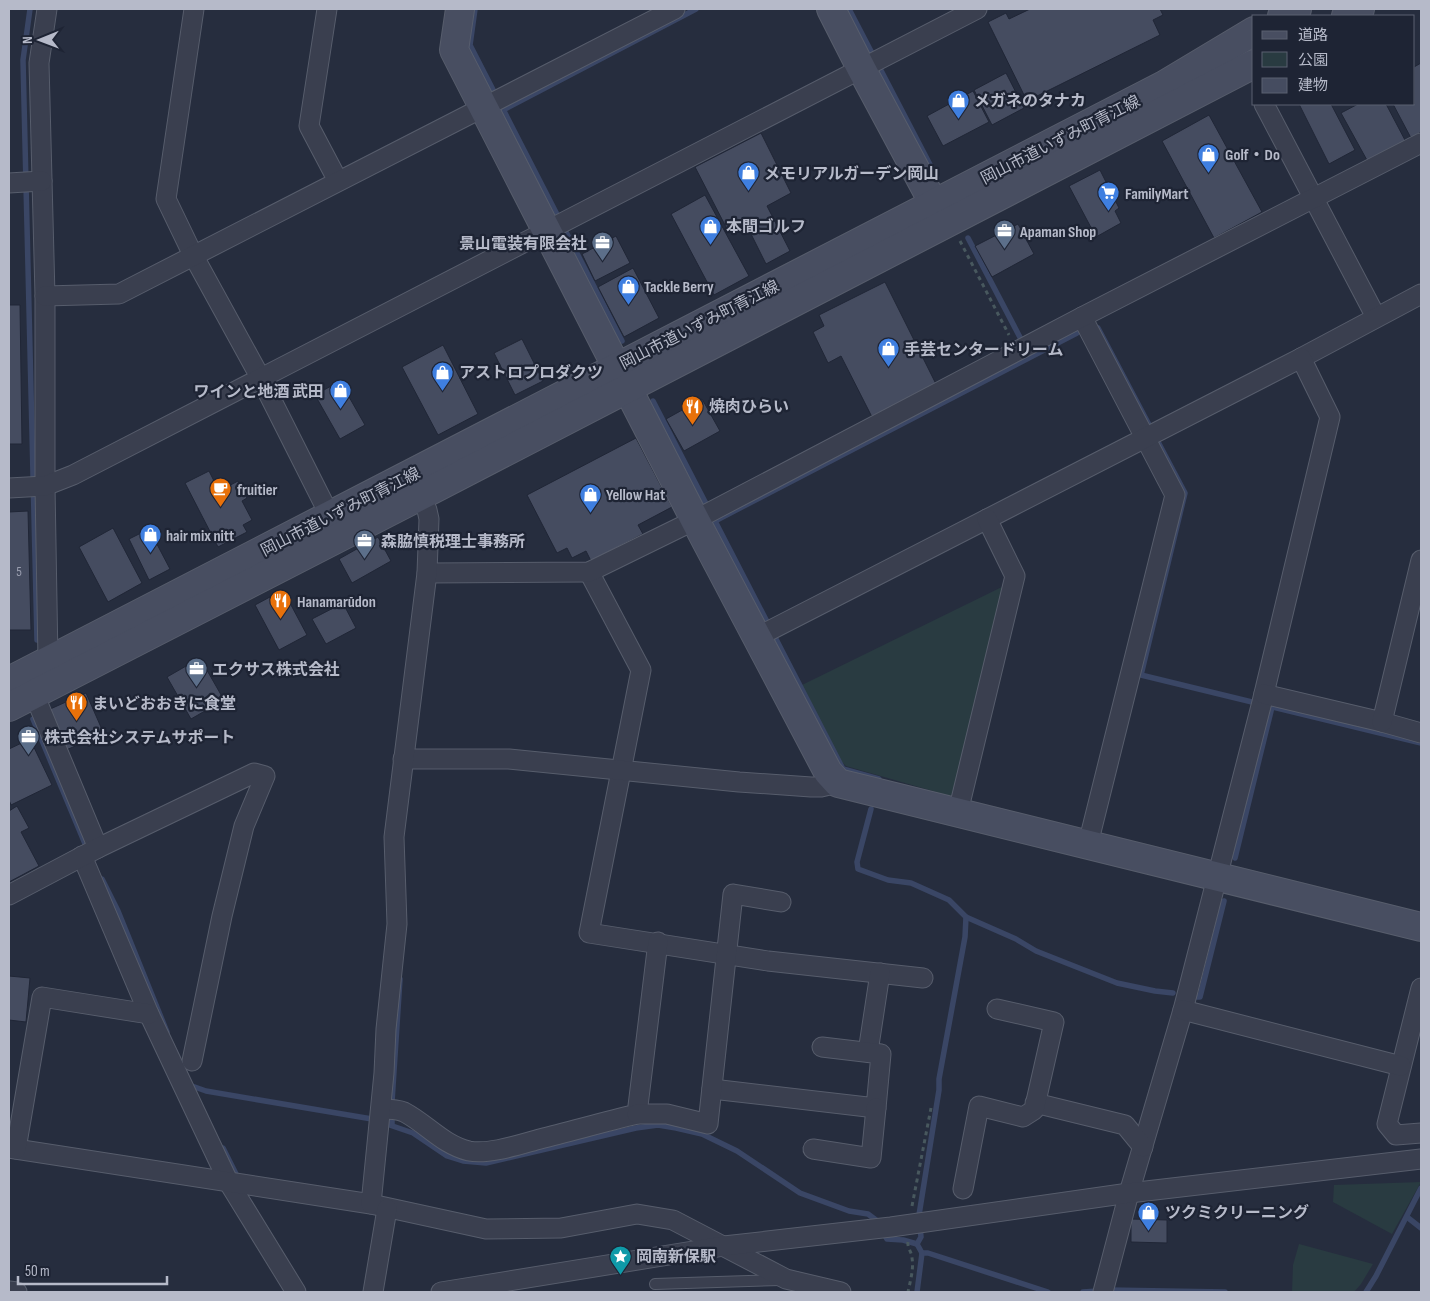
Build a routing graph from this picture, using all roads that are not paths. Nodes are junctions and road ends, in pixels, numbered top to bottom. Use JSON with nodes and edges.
{"nodes":[{"id":1,"x":47,"y":9,"type":"edge"},
{"id":2,"x":194,"y":9,"type":"edge"},
{"id":3,"x":327,"y":9,"type":"edge"},
{"id":4,"x":460,"y":9,"type":"edge"},
{"id":5,"x":675,"y":9,"type":"edge"},
{"id":6,"x":831,"y":9,"type":"edge"},
{"id":7,"x":977,"y":9,"type":"edge"},
{"id":8,"x":1297,"y":9,"type":"edge"},
{"id":9,"x":1360,"y":9,"type":"edge"},
{"id":10,"x":1284,"y":15,"type":"edge"},
{"id":11,"x":1348,"y":15,"type":"edge"},
{"id":12,"x":1243,"y":38,"type":"edge"},
{"id":13,"x":871,"y":63,"type":"junction"},
{"id":14,"x":1251,"y":72,"type":"edge"},
{"id":15,"x":494,"y":102,"type":"junction"},
{"id":16,"x":1265,"y":105,"type":"edge"},
{"id":17,"x":1421,"y":143,"type":"edge"},
{"id":18,"x":25,"y":182,"type":"edge"},
{"id":19,"x":338,"y":182,"type":"junction"},
{"id":20,"x":1314,"y":198,"type":"junction"},
{"id":21,"x":945,"y":221,"type":"junction"},
{"id":22,"x":556,"y":226,"type":"junction"},
{"id":23,"x":193,"y":255,"type":"junction"},
{"id":24,"x":1421,"y":294,"type":"edge"},
{"id":25,"x":44,"y":296,"type":"junction"},
{"id":26,"x":1082,"y":317,"type":"junction"},
{"id":27,"x":1376,"y":318,"type":"junction"},
{"id":28,"x":1301,"y":358,"type":"junction"},
{"id":29,"x":260,"y":378,"type":"junction"},
{"id":30,"x":622,"y":378,"type":"junction"},
{"id":31,"x":1151,"y":435,"type":"junction"},
{"id":32,"x":29,"y":487,"type":"edge"},
{"id":33,"x":418,"y":497,"type":"junction"},
{"id":34,"x":705,"y":514,"type":"junction"},
{"id":35,"x":987,"y":519,"type":"junction"},
{"id":36,"x":335,"y":526,"type":"junction"},
{"id":37,"x":1421,"y":560,"type":"edge"},
{"id":38,"x":589,"y":572,"type":"junction"},
{"id":39,"x":427,"y":573,"type":"junction"},
{"id":40,"x":766,"y":632,"type":"junction"},
{"id":41,"x":53,"y":671,"type":"junction"},
{"id":42,"x":9,"y":680,"type":"edge"},
{"id":43,"x":34,"y":694,"type":"junction"},
{"id":44,"x":1262,"y":701,"type":"junction"},
{"id":45,"x":9,"y":707,"type":"edge"},
{"id":46,"x":1382,"y":722,"type":"junction"},
{"id":47,"x":1421,"y":732,"type":"edge"},
{"id":48,"x":403,"y":759,"type":"junction"},
{"id":49,"x":621,"y":771,"type":"junction"},
{"id":50,"x":838,"y":783,"type":"junction"},
{"id":51,"x":958,"y":812,"type":"junction"},
{"id":52,"x":1088,"y":844,"type":"junction"},
{"id":53,"x":90,"y":852,"type":"junction"},
{"id":54,"x":1217,"y":876,"type":"junction"},
{"id":55,"x":9,"y":895,"type":"edge"},
{"id":56,"x":781,"y":902,"type":"dead end"},
{"id":57,"x":1421,"y":927,"type":"edge"},
{"id":58,"x":658,"y":942,"type":"junction"},
{"id":59,"x":727,"y":954,"type":"junction"},
{"id":60,"x":880,"y":973,"type":"junction"},
{"id":61,"x":923,"y":978,"type":"dead end"},
{"id":62,"x":1421,"y":988,"type":"edge"},
{"id":63,"x":997,"y":1009,"type":"dead end"},
{"id":64,"x":1183,"y":1010,"type":"junction"},
{"id":65,"x":149,"y":1014,"type":"junction"},
{"id":66,"x":822,"y":1047,"type":"dead end"},
{"id":67,"x":868,"y":1052,"type":"junction"},
{"id":68,"x":192,"y":1061,"type":"dead end"},
{"id":69,"x":1401,"y":1066,"type":"junction"},
{"id":70,"x":712,"y":1088,"type":"junction"},
{"id":71,"x":1035,"y":1103,"type":"junction"},
{"id":72,"x":876,"y":1108,"type":"junction"},
{"id":73,"x":385,"y":1114,"type":"junction"},
{"id":74,"x":636,"y":1114,"type":"junction"},
{"id":75,"x":1421,"y":1133,"type":"edge"},
{"id":76,"x":1143,"y":1147,"type":"junction"},
{"id":77,"x":12,"y":1149,"type":"edge"},
{"id":78,"x":813,"y":1149,"type":"dead end"},
{"id":79,"x":1421,"y":1159,"type":"edge"},
{"id":80,"x":237,"y":1184,"type":"junction"},
{"id":81,"x":963,"y":1189,"type":"dead end"},
{"id":82,"x":1129,"y":1193,"type":"junction"},
{"id":83,"x":379,"y":1206,"type":"junction"},
{"id":84,"x":724,"y":1246,"type":"junction"},
{"id":85,"x":786,"y":1280,"type":"junction"},
{"id":86,"x":655,"y":1284,"type":"dead end"},
{"id":87,"x":9,"y":1292,"type":"edge"},
{"id":88,"x":17,"y":1292,"type":"edge"},
{"id":89,"x":296,"y":1292,"type":"edge"},
{"id":90,"x":373,"y":1292,"type":"edge"},
{"id":91,"x":441,"y":1292,"type":"edge"},
{"id":92,"x":841,"y":1292,"type":"edge"},
{"id":93,"x":1103,"y":1292,"type":"edge"}],
"edges":[{"from":1,"to":18,"type":"street"},
{"from":2,"to":23,"type":"street"},
{"from":3,"to":19,"type":"street"},
{"from":4,"to":15,"type":"street"},
{"from":5,"to":15,"type":"street"},
{"from":6,"to":13,"type":"street"},
{"from":7,"to":13,"type":"street"},
{"from":8,"to":10,"type":"street"},
{"from":9,"to":11,"type":"street"},
{"from":12,"to":14,"type":"street"},
{"from":12,"to":21,"type":"street","name":"岡山市道いずみ町青江線"},
{"from":13,"to":21,"type":"street"},
{"from":13,"to":22,"type":"street"},
{"from":14,"to":21,"type":"street","name":"岡山市道いずみ町青江線"},
{"from":15,"to":19,"type":"street"},
{"from":15,"to":22,"type":"street"},
{"from":16,"to":20,"type":"street"},
{"from":17,"to":20,"type":"street"},
{"from":18,"to":25,"type":"street"},
{"from":19,"to":23,"type":"street"},
{"from":20,"to":26,"type":"street"},
{"from":20,"to":27,"type":"street"},
{"from":21,"to":30,"type":"street","name":"岡山市道いずみ町青江線"},
{"from":22,"to":29,"type":"street"},
{"from":22,"to":30,"type":"street"},
{"from":23,"to":25,"type":"street"},
{"from":23,"to":29,"type":"street"},
{"from":24,"to":27,"type":"street"},
{"from":25,"to":32,"type":"street"},
{"from":26,"to":31,"type":"street"},
{"from":26,"to":34,"type":"street"},
{"from":27,"to":28,"type":"street"},
{"from":28,"to":31,"type":"street"},
{"from":28,"to":44,"type":"street"},
{"from":29,"to":32,"type":"street"},
{"from":29,"to":36,"type":"street"},
{"from":30,"to":33,"type":"street","name":"岡山市道いずみ町青江線"},
{"from":30,"to":34,"type":"street"},
{"from":30,"to":36,"type":"street","name":"岡山市道いずみ町青江線"},
{"from":31,"to":35,"type":"street"},
{"from":31,"to":52,"type":"street"},
{"from":32,"to":41,"type":"street"},
{"from":33,"to":36,"type":"street","name":"岡山市道いずみ町青江線"},
{"from":33,"to":39,"type":"street"},
{"from":34,"to":38,"type":"street"},
{"from":34,"to":40,"type":"street"},
{"from":35,"to":40,"type":"street"},
{"from":35,"to":51,"type":"street"},
{"from":36,"to":41,"type":"street","name":"岡山市道いずみ町青江線"},
{"from":37,"to":46,"type":"street"},
{"from":38,"to":39,"type":"street"},
{"from":38,"to":49,"type":"street"},
{"from":39,"to":48,"type":"street"},
{"from":40,"to":50,"type":"street"},
{"from":41,"to":42,"type":"street","name":"岡山市道いずみ町青江線"},
{"from":41,"to":43,"type":"street","name":"岡山市道いずみ町青江線"},
{"from":43,"to":45,"type":"street","name":"岡山市道いずみ町青江線"},
{"from":43,"to":53,"type":"street"},
{"from":44,"to":46,"type":"street"},
{"from":44,"to":54,"type":"street"},
{"from":46,"to":47,"type":"street"},
{"from":48,"to":49,"type":"street"},
{"from":48,"to":73,"type":"street"},
{"from":49,"to":50,"type":"street"},
{"from":49,"to":58,"type":"street"},
{"from":50,"to":51,"type":"street"},
{"from":51,"to":52,"type":"street"},
{"from":52,"to":54,"type":"street"},
{"from":53,"to":55,"type":"street"},
{"from":53,"to":65,"type":"street"},
{"from":53,"to":68,"type":"street"},
{"from":54,"to":57,"type":"street"},
{"from":54,"to":64,"type":"street"},
{"from":56,"to":59,"type":"street"},
{"from":58,"to":59,"type":"street"},
{"from":58,"to":74,"type":"street"},
{"from":59,"to":60,"type":"street"},
{"from":59,"to":70,"type":"street"},
{"from":60,"to":61,"type":"street"},
{"from":60,"to":67,"type":"street"},
{"from":62,"to":69,"type":"street"},
{"from":63,"to":71,"type":"street"},
{"from":64,"to":69,"type":"street"},
{"from":64,"to":76,"type":"street"},
{"from":65,"to":77,"type":"street"},
{"from":65,"to":80,"type":"street"},
{"from":66,"to":67,"type":"street"},
{"from":67,"to":72,"type":"street"},
{"from":69,"to":75,"type":"street"},
{"from":70,"to":72,"type":"street"},
{"from":70,"to":74,"type":"street"},
{"from":71,"to":76,"type":"street"},
{"from":71,"to":81,"type":"street"},
{"from":72,"to":78,"type":"street"},
{"from":73,"to":74,"type":"street"},
{"from":73,"to":83,"type":"street"},
{"from":76,"to":82,"type":"street"},
{"from":77,"to":80,"type":"street"},
{"from":79,"to":82,"type":"street"},
{"from":80,"to":83,"type":"street"},
{"from":80,"to":89,"type":"street"},
{"from":82,"to":84,"type":"street"},
{"from":82,"to":93,"type":"street"},
{"from":83,"to":84,"type":"street"},
{"from":83,"to":90,"type":"street"},
{"from":84,"to":85,"type":"street"},
{"from":84,"to":91,"type":"street"},
{"from":85,"to":86,"type":"lane"},
{"from":85,"to":92,"type":"street"},
{"from":87,"to":88,"type":"street"}]}
